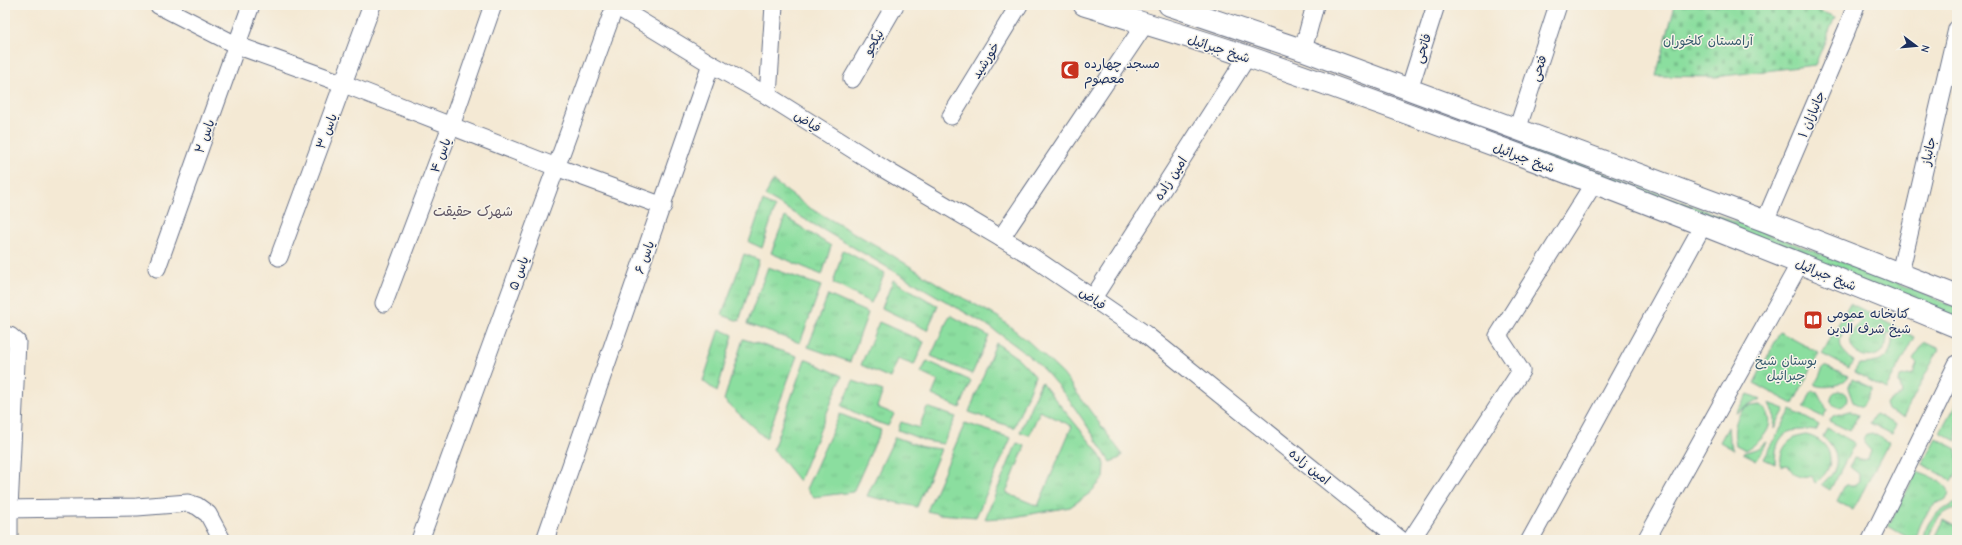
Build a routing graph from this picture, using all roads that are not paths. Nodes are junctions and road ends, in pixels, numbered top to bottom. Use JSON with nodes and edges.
{"nodes":[{"id":1,"x":158,"y":5,"type":"edge"},
{"id":2,"x":250,"y":5,"type":"edge"},
{"id":3,"x":372,"y":5,"type":"edge"},
{"id":4,"x":493,"y":5,"type":"edge"},
{"id":5,"x":615,"y":5,"type":"edge"},
{"id":6,"x":774,"y":5,"type":"edge"},
{"id":7,"x":895,"y":5,"type":"edge"},
{"id":8,"x":1019,"y":5,"type":"edge"},
{"id":9,"x":1084,"y":5,"type":"edge"},
{"id":10,"x":1169,"y":5,"type":"edge"},
{"id":11,"x":1315,"y":5,"type":"edge"},
{"id":12,"x":1436,"y":5,"type":"edge"},
{"id":13,"x":1558,"y":5,"type":"edge"},
{"id":14,"x":1852,"y":6,"type":"edge"},
{"id":15,"x":1197,"y":10,"type":"edge"},
{"id":16,"x":1145,"y":24,"type":"junction"},
{"id":17,"x":1957,"y":29,"type":"edge"},
{"id":18,"x":236,"y":44,"type":"junction"},
{"id":19,"x":1303,"y":50,"type":"junction"},
{"id":20,"x":1247,"y":56,"type":"junction"},
{"id":21,"x":711,"y":64,"type":"junction"},
{"id":22,"x":852,"y":79,"type":"dead end"},
{"id":23,"x":344,"y":84,"type":"junction"},
{"id":24,"x":1409,"y":90,"type":"junction"},
{"id":25,"x":768,"y":96,"type":"junction"},
{"id":26,"x":1400,"y":111,"type":"junction"},
{"id":27,"x":951,"y":116,"type":"dead end"},
{"id":28,"x":451,"y":126,"type":"junction"},
{"id":29,"x":1517,"y":130,"type":"junction"},
{"id":30,"x":556,"y":167,"type":"junction"},
{"id":31,"x":1594,"y":183,"type":"junction"},
{"id":32,"x":663,"y":206,"type":"junction"},
{"id":33,"x":1765,"y":221,"type":"junction"},
{"id":34,"x":1703,"y":225,"type":"junction"},
{"id":35,"x":1001,"y":238,"type":"junction"},
{"id":36,"x":279,"y":258,"type":"dead end"},
{"id":37,"x":1800,"y":263,"type":"junction"},
{"id":38,"x":157,"y":268,"type":"dead end"},
{"id":39,"x":1900,"y":273,"type":"junction"},
{"id":40,"x":1957,"y":296,"type":"edge"},
{"id":41,"x":1093,"y":298,"type":"junction"},
{"id":42,"x":384,"y":303,"type":"dead end"},
{"id":43,"x":1957,"y":327,"type":"edge"},
{"id":44,"x":5,"y":335,"type":"edge"},
{"id":45,"x":1180,"y":363,"type":"joint"},
{"id":46,"x":1957,"y":364,"type":"edge"},
{"id":47,"x":7,"y":509,"type":"edge"},
{"id":48,"x":9,"y":540,"type":"edge"},
{"id":49,"x":222,"y":540,"type":"edge"},
{"id":50,"x":420,"y":540,"type":"edge"},
{"id":51,"x":545,"y":540,"type":"edge"},
{"id":52,"x":1401,"y":540,"type":"edge"},
{"id":53,"x":1411,"y":540,"type":"edge"},
{"id":54,"x":1530,"y":540,"type":"edge"},
{"id":55,"x":1646,"y":540,"type":"edge"},
{"id":56,"x":1871,"y":540,"type":"edge"}],
"edges":[{"from":1,"to":18,"type":"street"},
{"from":2,"to":18,"type":"street","name":"یاس ۲"},
{"from":3,"to":23,"type":"street","name":"یاس ۳"},
{"from":4,"to":28,"type":"street","name":"یاس ۴"},
{"from":5,"to":21,"type":"street","name":"فیاض"},
{"from":5,"to":30,"type":"street","name":"یاس ۵"},
{"from":6,"to":25,"type":"street"},
{"from":7,"to":22,"type":"street","name":"نیکجو"},
{"from":8,"to":27,"type":"street","name":"خورشید"},
{"from":9,"to":16,"type":"street","name":"شیخ جبرائیل"},
{"from":10,"to":15,"type":"street","name":"شیخ جبرائیل"},
{"from":11,"to":19,"type":"street"},
{"from":12,"to":24,"type":"street","name":"فاتحی"},
{"from":13,"to":29,"type":"street","name":"فتحی"},
{"from":14,"to":33,"type":"street","name":"جانبازان ۱"},
{"from":15,"to":19,"type":"street","name":"شیخ جبرائیل"},
{"from":16,"to":20,"type":"street","name":"شیخ جبرائیل"},
{"from":16,"to":35,"type":"street"},
{"from":17,"to":39,"type":"street","name":"جانباز"},
{"from":18,"to":23,"type":"street"},
{"from":18,"to":38,"type":"street","name":"یاس ۲"},
{"from":19,"to":24,"type":"street","name":"شیخ جبرائیل"},
{"from":20,"to":26,"type":"street","name":"شیخ جبرائیل"},
{"from":20,"to":41,"type":"street","name":"امین زاده"},
{"from":21,"to":25,"type":"street","name":"فیاض"},
{"from":21,"to":32,"type":"street","name":"یاس ۶"},
{"from":23,"to":28,"type":"street"},
{"from":23,"to":36,"type":"street","name":"یاس ۳"},
{"from":24,"to":26,"type":"street"},
{"from":24,"to":29,"type":"street","name":"شیخ جبرائیل"},
{"from":25,"to":35,"type":"street","name":"فیاض"},
{"from":26,"to":31,"type":"street","name":"شیخ جبرائیل"},
{"from":28,"to":30,"type":"street"},
{"from":28,"to":42,"type":"street","name":"یاس ۴"},
{"from":29,"to":33,"type":"street","name":"شیخ جبرائیل"},
{"from":30,"to":32,"type":"street"},
{"from":30,"to":50,"type":"street","name":"یاس ۵"},
{"from":31,"to":34,"type":"street","name":"شیخ جبرائیل"},
{"from":31,"to":53,"type":"street"},
{"from":32,"to":51,"type":"street","name":"یاس ۶"},
{"from":33,"to":39,"type":"street","name":"شیخ جبرائیل"},
{"from":34,"to":37,"type":"street","name":"شیخ جبرائیل"},
{"from":34,"to":54,"type":"street"},
{"from":35,"to":41,"type":"street","name":"فیاض"},
{"from":37,"to":43,"type":"street","name":"شیخ جبرائیل"},
{"from":37,"to":55,"type":"street"},
{"from":39,"to":40,"type":"street","name":"شیخ جبرائیل"},
{"from":41,"to":45,"type":"street","name":"فیاض"},
{"from":44,"to":47,"type":"street"},
{"from":45,"to":52,"type":"street","name":"امین زاده"},
{"from":46,"to":56,"type":"street"},
{"from":47,"to":48,"type":"street"},
{"from":47,"to":49,"type":"street"}]}
